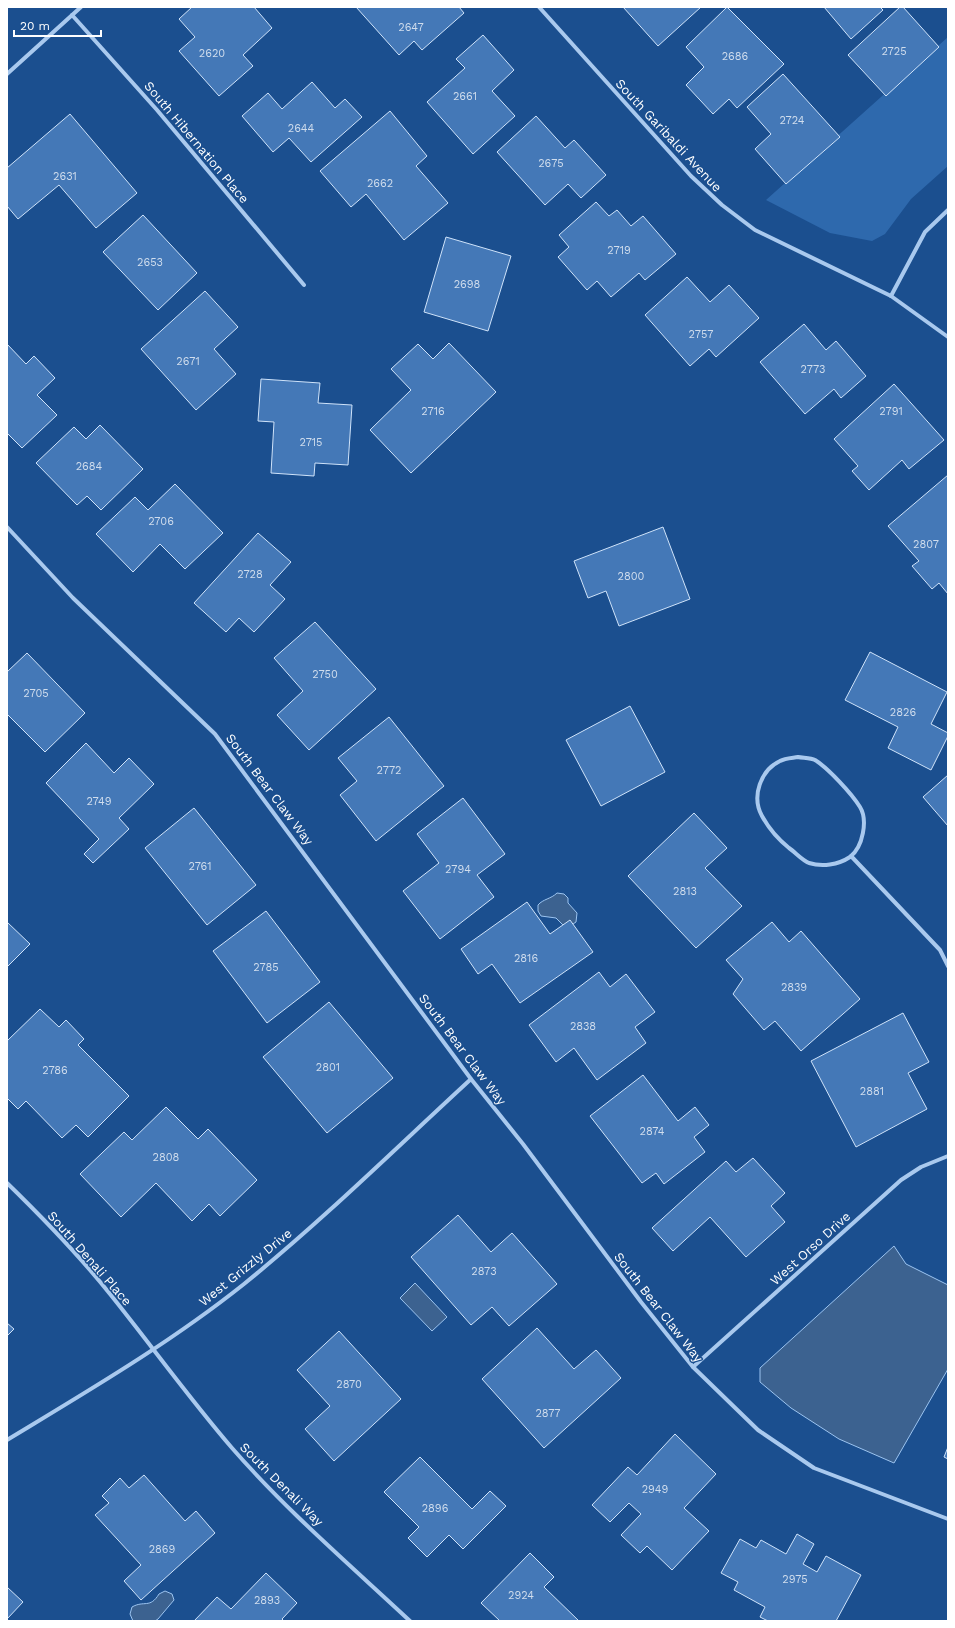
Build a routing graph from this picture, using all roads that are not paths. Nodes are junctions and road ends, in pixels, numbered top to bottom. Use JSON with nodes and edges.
{"nodes":[{"id":1,"x":81,"y":7,"type":"edge"},
{"id":2,"x":538,"y":7,"type":"edge"},
{"id":3,"x":72,"y":15,"type":"junction"},
{"id":4,"x":7,"y":74,"type":"edge"},
{"id":5,"x":948,"y":210,"type":"edge"},
{"id":6,"x":304,"y":285,"type":"dead end"},
{"id":7,"x":891,"y":296,"type":"junction"},
{"id":8,"x":948,"y":337,"type":"edge"},
{"id":9,"x":7,"y":527,"type":"edge"},
{"id":10,"x":851,"y":856,"type":"junction"},
{"id":11,"x":948,"y":966,"type":"edge"},
{"id":12,"x":472,"y":1080,"type":"junction"},
{"id":13,"x":948,"y":1156,"type":"edge"},
{"id":14,"x":7,"y":1183,"type":"edge"},
{"id":15,"x":154,"y":1350,"type":"junction"},
{"id":16,"x":693,"y":1367,"type":"junction"},
{"id":17,"x":7,"y":1440,"type":"edge"},
{"id":18,"x":948,"y":1519,"type":"edge"},
{"id":19,"x":410,"y":1621,"type":"edge"}],
"edges":[{"from":1,"to":3,"type":"street"},
{"from":2,"to":7,"type":"street","name":"South Garibaldi Avenue"},
{"from":3,"to":4,"type":"street"},
{"from":3,"to":6,"type":"street","name":"South Hibernation Place"},
{"from":5,"to":7,"type":"street"},
{"from":7,"to":8,"type":"street","name":"South Garibaldi Avenue"},
{"from":9,"to":12,"type":"street","name":"South Bear Claw Way"},
{"from":10,"to":10,"type":"street"},
{"from":10,"to":11,"type":"street"},
{"from":12,"to":15,"type":"street","name":"West Grizzly Drive"},
{"from":12,"to":16,"type":"street","name":"South Bear Claw Way"},
{"from":13,"to":16,"type":"street","name":"West Orso Drive"},
{"from":14,"to":15,"type":"street","name":"South Denali Place"},
{"from":15,"to":17,"type":"street","name":"West Grizzly Drive"},
{"from":15,"to":19,"type":"street","name":"South Denali Way"},
{"from":16,"to":18,"type":"street","name":"South Bear Claw Way"}]}
